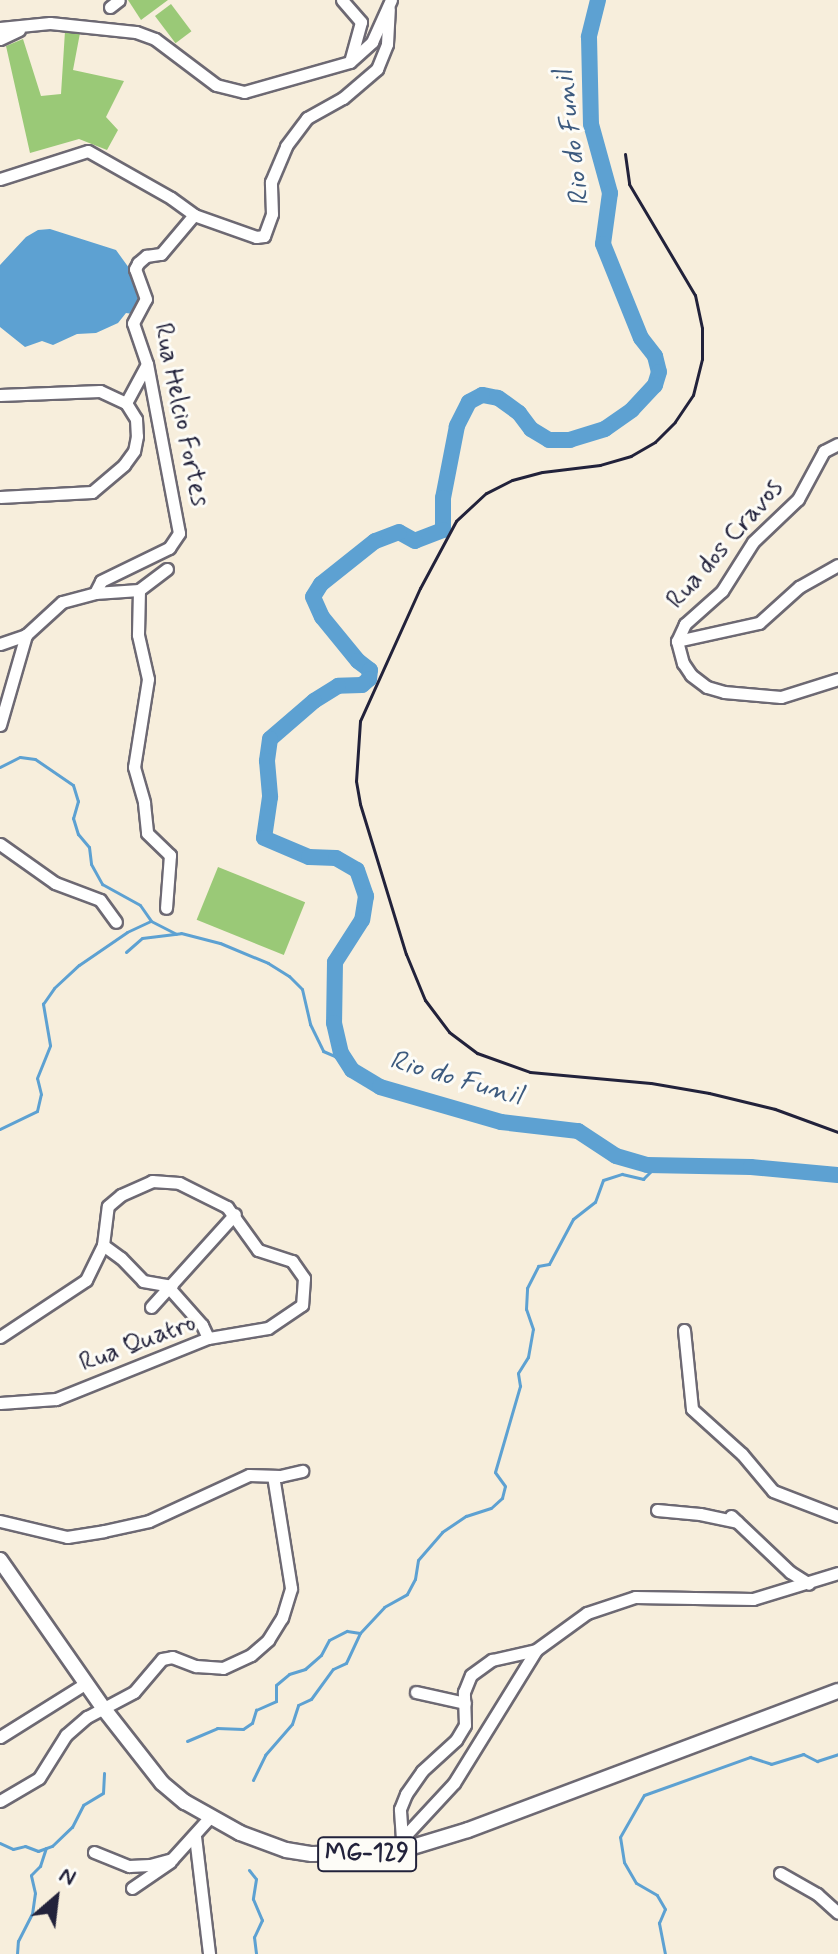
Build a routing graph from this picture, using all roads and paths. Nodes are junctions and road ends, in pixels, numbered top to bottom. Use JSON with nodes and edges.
{"nodes":[{"id":1,"x":342,"y":0,"type":"edge"},
{"id":2,"x":390,"y":4,"type":"edge"},
{"id":3,"x":31,"y":25,"type":"junction"},
{"id":4,"x":0,"y":28,"type":"edge"},
{"id":5,"x":0,"y":39,"type":"edge"},
{"id":6,"x":350,"y":62,"type":"junction"},
{"id":7,"x":0,"y":179,"type":"edge"},
{"id":8,"x":194,"y":215,"type":"junction"},
{"id":9,"x":147,"y":364,"type":"junction"},
{"id":10,"x":0,"y":395,"type":"edge"},
{"id":11,"x":126,"y":403,"type":"junction"},
{"id":12,"x":838,"y":444,"type":"edge"},
{"id":13,"x":0,"y":497,"type":"edge"},
{"id":14,"x":838,"y":565,"type":"edge"},
{"id":15,"x":167,"y":569,"type":"dead end"},
{"id":16,"x":139,"y":590,"type":"junction"},
{"id":17,"x":95,"y":593,"type":"junction"},
{"id":18,"x":26,"y":635,"type":"junction"},
{"id":19,"x":677,"y":641,"type":"junction"},
{"id":20,"x":0,"y":644,"type":"edge"},
{"id":21,"x":838,"y":679,"type":"edge"},
{"id":22,"x":3,"y":701,"type":"edge"},
{"id":23,"x":0,"y":725,"type":"edge"},
{"id":24,"x":0,"y":844,"type":"edge"},
{"id":25,"x":166,"y":908,"type":"dead end"},
{"id":26,"x":116,"y":922,"type":"dead end"},
{"id":27,"x":235,"y":1214,"type":"junction"},
{"id":28,"x":103,"y":1245,"type":"junction"},
{"id":29,"x":171,"y":1288,"type":"junction"},
{"id":30,"x":151,"y":1307,"type":"dead end"},
{"id":31,"x":684,"y":1330,"type":"dead end"},
{"id":32,"x":0,"y":1337,"type":"edge"},
{"id":33,"x":208,"y":1338,"type":"junction"},
{"id":34,"x":0,"y":1403,"type":"edge"},
{"id":35,"x":302,"y":1471,"type":"dead end"},
{"id":36,"x":273,"y":1476,"type":"junction"},
{"id":37,"x":657,"y":1510,"type":"dead end"},
{"id":38,"x":838,"y":1516,"type":"edge"},
{"id":39,"x":0,"y":1521,"type":"edge"},
{"id":40,"x":0,"y":1560,"type":"edge"},
{"id":41,"x":838,"y":1573,"type":"edge"},
{"id":42,"x":809,"y":1584,"type":"junction"},
{"id":43,"x":536,"y":1650,"type":"junction"},
{"id":44,"x":86,"y":1683,"type":"junction"},
{"id":45,"x":838,"y":1691,"type":"edge"},
{"id":46,"x":416,"y":1692,"type":"dead end"},
{"id":47,"x":465,"y":1703,"type":"junction"},
{"id":48,"x":104,"y":1709,"type":"junction"},
{"id":49,"x":0,"y":1737,"type":"edge"},
{"id":50,"x":0,"y":1801,"type":"edge"},
{"id":51,"x":210,"y":1817,"type":"junction"},
{"id":52,"x":195,"y":1836,"type":"junction"},
{"id":53,"x":399,"y":1845,"type":"junction"},
{"id":54,"x":94,"y":1852,"type":"dead end"},
{"id":55,"x":172,"y":1859,"type":"junction"},
{"id":56,"x":780,"y":1873,"type":"dead end"},
{"id":57,"x":132,"y":1888,"type":"dead end"},
{"id":58,"x":838,"y":1913,"type":"edge"},
{"id":59,"x":209,"y":1954,"type":"edge"}],
"edges":[{"from":1,"to":6,"type":"street"},
{"from":2,"to":6,"type":"street"},
{"from":2,"to":8,"type":"street"},
{"from":3,"to":4,"type":"street"},
{"from":3,"to":5,"type":"street"},
{"from":3,"to":6,"type":"street"},
{"from":7,"to":8,"type":"street"},
{"from":8,"to":9,"type":"street","name":"Rua Helcio Fortes"},
{"from":9,"to":11,"type":"street"},
{"from":9,"to":17,"type":"street","name":"Rua Helcio Fortes"},
{"from":10,"to":11,"type":"street"},
{"from":11,"to":13,"type":"street"},
{"from":12,"to":19,"type":"street","name":"Rua dos Cravos"},
{"from":14,"to":19,"type":"street","name":"Rua dos Cravos"},
{"from":15,"to":16,"type":"street"},
{"from":16,"to":17,"type":"street"},
{"from":16,"to":25,"type":"street"},
{"from":17,"to":18,"type":"street","name":"Rua Helcio Fortes"},
{"from":18,"to":20,"type":"street"},
{"from":18,"to":22,"type":"street"},
{"from":19,"to":21,"type":"street","name":"Rua dos Cravos"},
{"from":22,"to":23,"type":"street"},
{"from":24,"to":26,"type":"street"},
{"from":27,"to":28,"type":"street"},
{"from":27,"to":29,"type":"street"},
{"from":27,"to":33,"type":"street","name":"Rua Quatro"},
{"from":28,"to":29,"type":"street"},
{"from":28,"to":32,"type":"street"},
{"from":29,"to":30,"type":"street"},
{"from":29,"to":33,"type":"street"},
{"from":31,"to":38,"type":"street"},
{"from":33,"to":34,"type":"street","name":"Rua Quatro"},
{"from":35,"to":36,"type":"street"},
{"from":36,"to":39,"type":"street"},
{"from":36,"to":48,"type":"street"},
{"from":37,"to":42,"type":"street"},
{"from":40,"to":44,"type":"main road","number":"MG-129"},
{"from":41,"to":42,"type":"street"},
{"from":42,"to":43,"type":"street"},
{"from":43,"to":47,"type":"street"},
{"from":43,"to":53,"type":"street"},
{"from":44,"to":48,"type":"main road","number":"MG-129"},
{"from":44,"to":49,"type":"street"},
{"from":45,"to":53,"type":"main road","number":"MG-129"},
{"from":46,"to":47,"type":"street"},
{"from":47,"to":53,"type":"street"},
{"from":48,"to":50,"type":"street"},
{"from":48,"to":51,"type":"main road","number":"MG-129"},
{"from":51,"to":52,"type":"street"},
{"from":51,"to":53,"type":"main road","number":"MG-129"},
{"from":52,"to":55,"type":"street"},
{"from":52,"to":59,"type":"street"},
{"from":54,"to":55,"type":"street"},
{"from":55,"to":57,"type":"street"},
{"from":56,"to":58,"type":"street"}]}
